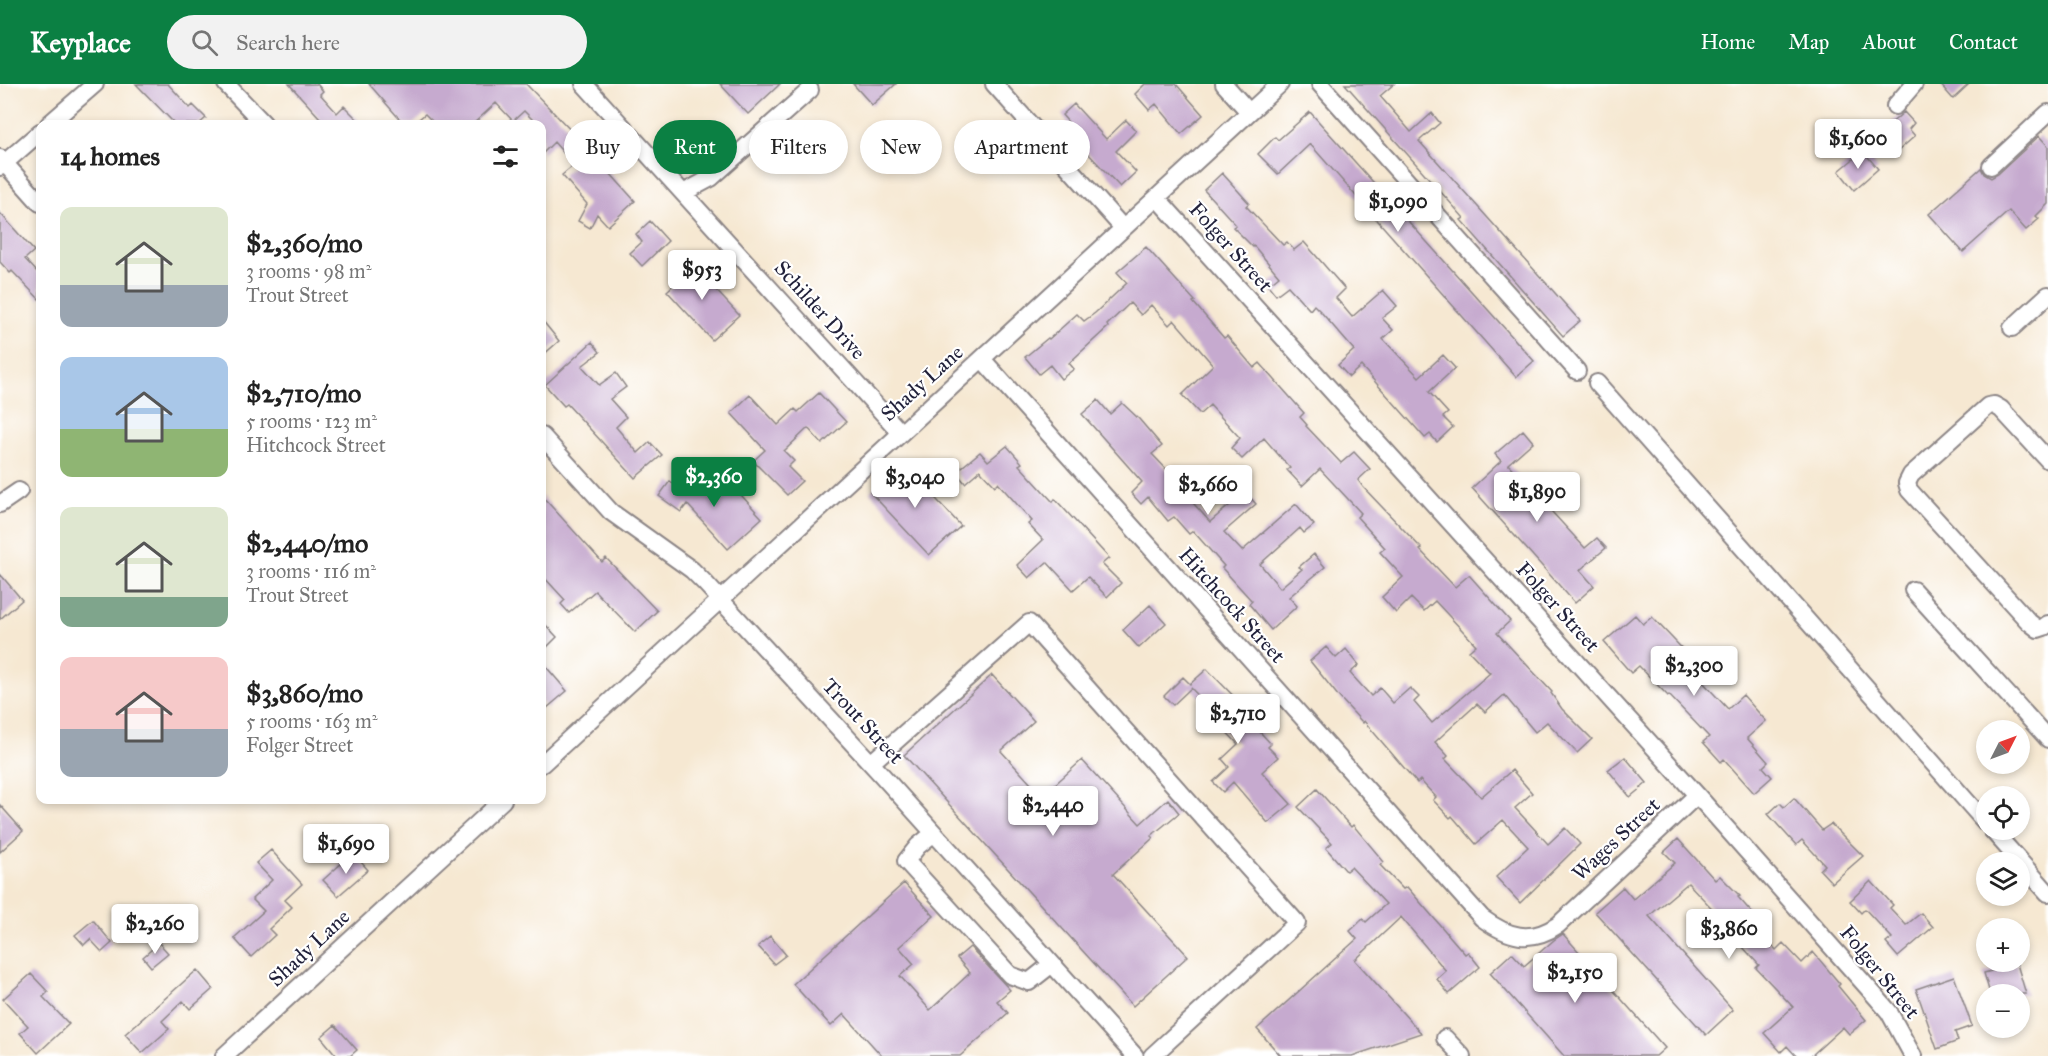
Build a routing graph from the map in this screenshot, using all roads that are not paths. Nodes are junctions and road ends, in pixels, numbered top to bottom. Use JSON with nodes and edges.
{"nodes":[{"id":1,"x":95,"y":84,"type":"edge"},
{"id":2,"x":226,"y":84,"type":"edge"},
{"id":3,"x":584,"y":84,"type":"edge"},
{"id":4,"x":994,"y":84,"type":"edge"},
{"id":5,"x":1224,"y":84,"type":"edge"},
{"id":6,"x":1280,"y":84,"type":"edge"},
{"id":7,"x":1320,"y":84,"type":"edge"},
{"id":8,"x":1914,"y":84,"type":"edge"},
{"id":9,"x":810,"y":90,"type":"dead end"},
{"id":10,"x":1895,"y":106,"type":"dead end"},
{"id":11,"x":1249,"y":112,"type":"junction"},
{"id":12,"x":2048,"y":113,"type":"edge"},
{"id":13,"x":54,"y":120,"type":"edge"},
{"id":14,"x":260,"y":120,"type":"edge"},
{"id":15,"x":36,"y":135,"type":"edge"},
{"id":16,"x":2,"y":163,"type":"edge"},
{"id":17,"x":1991,"y":166,"type":"dead end"},
{"id":18,"x":683,"y":193,"type":"junction"},
{"id":19,"x":1157,"y":198,"type":"junction"},
{"id":20,"x":36,"y":199,"type":"edge"},
{"id":21,"x":1123,"y":228,"type":"junction"},
{"id":22,"x":2048,"y":294,"type":"edge"},
{"id":23,"x":2012,"y":328,"type":"dead end"},
{"id":24,"x":982,"y":360,"type":"junction"},
{"id":25,"x":1577,"y":371,"type":"dead end"},
{"id":26,"x":1597,"y":383,"type":"dead end"},
{"id":27,"x":901,"y":433,"type":"junction"},
{"id":28,"x":546,"y":440,"type":"edge"},
{"id":29,"x":2048,"y":460,"type":"edge"},
{"id":30,"x":19,"y":491,"type":"dead end"},
{"id":31,"x":0,"y":504,"type":"edge"},
{"id":32,"x":1913,"y":590,"type":"dead end"},
{"id":33,"x":720,"y":600,"type":"junction"},
{"id":34,"x":2047,"y":628,"type":"edge"},
{"id":35,"x":2048,"y":739,"type":"edge"},
{"id":36,"x":546,"y":760,"type":"edge"},
{"id":37,"x":871,"y":763,"type":"junction"},
{"id":38,"x":1697,"y":795,"type":"junction"},
{"id":39,"x":499,"y":804,"type":"edge"},
{"id":40,"x":1976,"y":812,"type":"edge"},
{"id":41,"x":934,"y":833,"type":"junction"},
{"id":42,"x":2001,"y":840,"type":"edge"},
{"id":43,"x":2048,"y":893,"type":"edge"},
{"id":44,"x":1566,"y":916,"type":"joint"},
{"id":45,"x":1052,"y":963,"type":"junction"},
{"id":46,"x":1445,"y":1038,"type":"dead end"},
{"id":47,"x":224,"y":1056,"type":"edge"},
{"id":48,"x":1135,"y":1056,"type":"edge"},
{"id":49,"x":1152,"y":1056,"type":"edge"},
{"id":50,"x":1462,"y":1056,"type":"edge"},
{"id":51,"x":1913,"y":1056,"type":"edge"}],
"edges":[{"from":1,"to":13,"type":"street"},
{"from":2,"to":14,"type":"street"},
{"from":3,"to":18,"type":"street","name":"Schilder Drive"},
{"from":4,"to":21,"type":"street"},
{"from":5,"to":11,"type":"street"},
{"from":6,"to":11,"type":"street","name":"Shady Lane"},
{"from":7,"to":25,"type":"street"},
{"from":8,"to":10,"type":"street"},
{"from":9,"to":18,"type":"street"},
{"from":11,"to":19,"type":"street","name":"Shady Lane"},
{"from":12,"to":17,"type":"street"},
{"from":15,"to":16,"type":"street"},
{"from":16,"to":20,"type":"street"},
{"from":18,"to":27,"type":"street","name":"Schilder Drive"},
{"from":19,"to":21,"type":"street","name":"Shady Lane"},
{"from":19,"to":38,"type":"street","name":"Folger Street"},
{"from":21,"to":24,"type":"street","name":"Shady Lane"},
{"from":22,"to":23,"type":"street"},
{"from":24,"to":27,"type":"street","name":"Shady Lane"},
{"from":24,"to":44,"type":"street","name":"Hitchcock Street"},
{"from":26,"to":40,"type":"street"},
{"from":27,"to":33,"type":"street","name":"Shady Lane"},
{"from":28,"to":33,"type":"street","name":"Trout Street"},
{"from":29,"to":34,"type":"street"},
{"from":30,"to":31,"type":"street"},
{"from":32,"to":35,"type":"street"},
{"from":33,"to":36,"type":"street","name":"Shady Lane"},
{"from":33,"to":37,"type":"street","name":"Trout Street"},
{"from":37,"to":41,"type":"street","name":"Trout Street"},
{"from":37,"to":49,"type":"street"},
{"from":38,"to":44,"type":"street","name":"Wages Street"},
{"from":38,"to":51,"type":"street","name":"Folger Street"},
{"from":39,"to":47,"type":"street","name":"Shady Lane"},
{"from":41,"to":45,"type":"street","name":"Trout Street"},
{"from":41,"to":45,"type":"street"},
{"from":42,"to":43,"type":"street"},
{"from":45,"to":48,"type":"street","name":"Trout Street"},
{"from":46,"to":50,"type":"street"}]}
